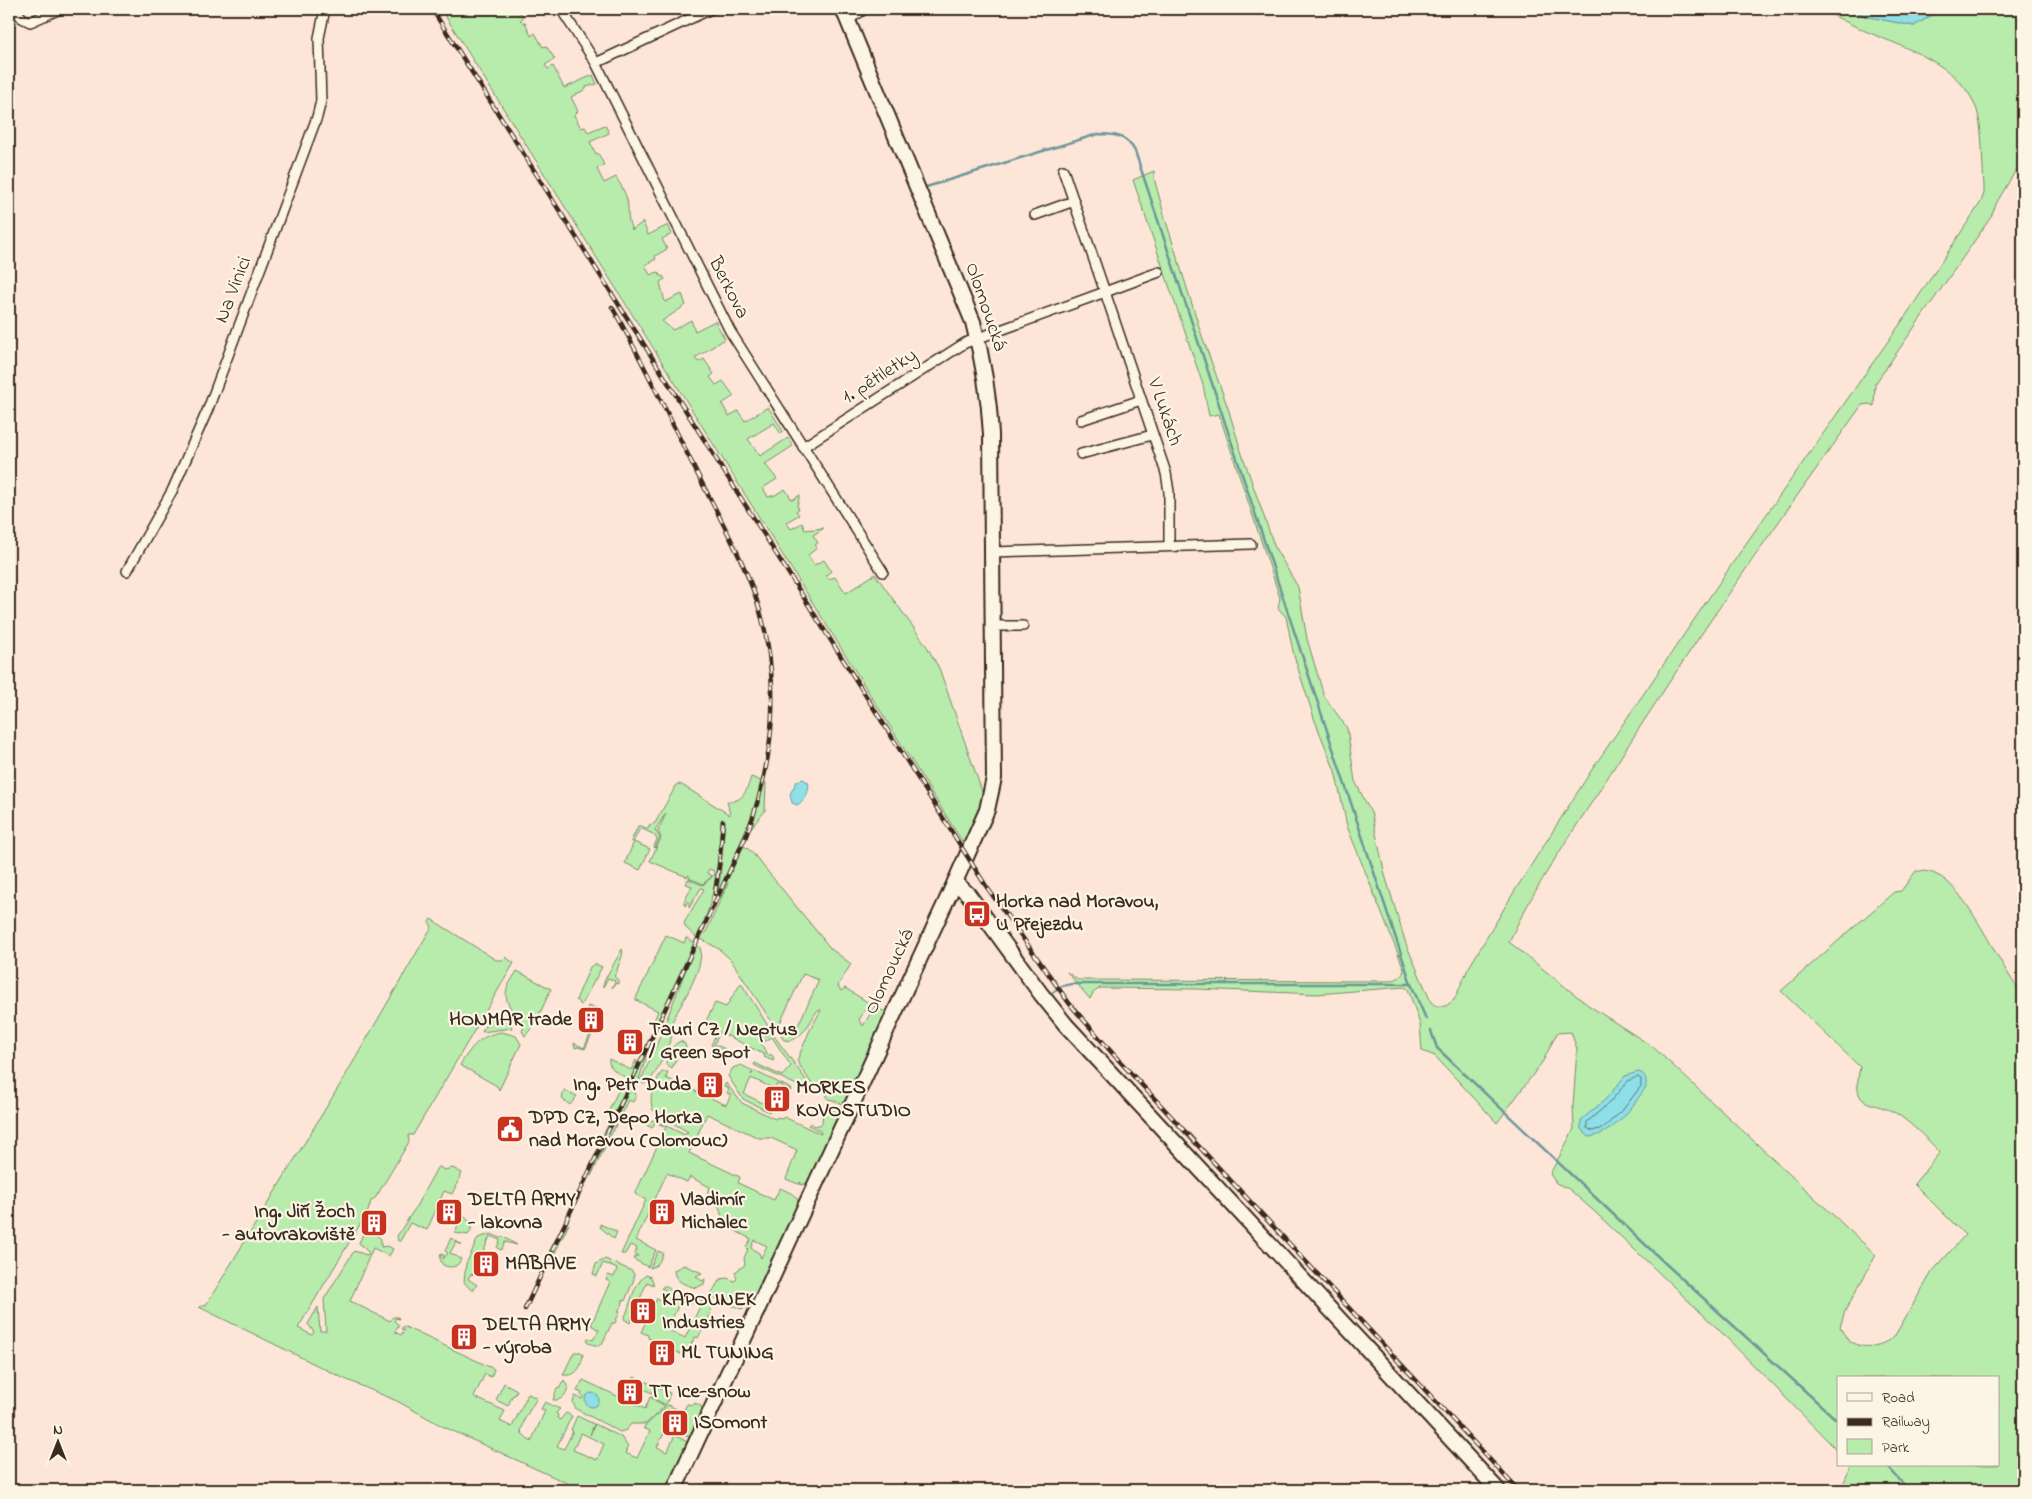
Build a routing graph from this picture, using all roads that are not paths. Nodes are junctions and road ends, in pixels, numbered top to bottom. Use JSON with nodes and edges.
{"nodes":[{"id":1,"x":14,"y":9,"type":"edge"},
{"id":2,"x":60,"y":9,"type":"edge"},
{"id":3,"x":324,"y":9,"type":"edge"},
{"id":4,"x":561,"y":9,"type":"edge"},
{"id":5,"x":711,"y":9,"type":"edge"},
{"id":6,"x":865,"y":9,"type":"edge"},
{"id":7,"x":845,"y":14,"type":"edge"},
{"id":8,"x":596,"y":63,"type":"junction"},
{"id":9,"x":1064,"y":170,"type":"dead end"},
{"id":10,"x":1074,"y":202,"type":"junction"},
{"id":11,"x":1034,"y":215,"type":"dead end"},
{"id":12,"x":1159,"y":272,"type":"dead end"},
{"id":13,"x":1105,"y":292,"type":"junction"},
{"id":14,"x":978,"y":338,"type":"junction"},
{"id":15,"x":1141,"y":400,"type":"junction"},
{"id":16,"x":1081,"y":420,"type":"dead end"},
{"id":17,"x":1152,"y":435,"type":"junction"},
{"id":18,"x":803,"y":447,"type":"junction"},
{"id":19,"x":1081,"y":454,"type":"dead end"},
{"id":20,"x":1251,"y":544,"type":"dead end"},
{"id":21,"x":1169,"y":546,"type":"junction"},
{"id":22,"x":992,"y":552,"type":"junction"},
{"id":23,"x":127,"y":570,"type":"dead end"},
{"id":24,"x":883,"y":572,"type":"dead end"},
{"id":25,"x":993,"y":626,"type":"junction"},
{"id":26,"x":1023,"y":626,"type":"dead end"},
{"id":27,"x":955,"y":882,"type":"junction"},
{"id":28,"x":674,"y":1490,"type":"edge"},
{"id":29,"x":1498,"y":1490,"type":"edge"}],
"edges":[{"from":1,"to":2,"type":"street"},
{"from":3,"to":23,"type":"street","name":"Na Vinici"},
{"from":4,"to":8,"type":"street","name":"Berkova"},
{"from":5,"to":8,"type":"street"},
{"from":6,"to":7,"type":"street"},
{"from":7,"to":14,"type":"street","name":"Olomoucká"},
{"from":8,"to":18,"type":"street","name":"Berkova"},
{"from":9,"to":10,"type":"street","name":"V Lukách"},
{"from":10,"to":11,"type":"street"},
{"from":10,"to":13,"type":"street","name":"V Lukách"},
{"from":12,"to":13,"type":"street"},
{"from":13,"to":14,"type":"street"},
{"from":13,"to":15,"type":"street","name":"V Lukách"},
{"from":14,"to":18,"type":"street","name":"1. pětiletky"},
{"from":14,"to":22,"type":"street","name":"Olomoucká"},
{"from":15,"to":16,"type":"street"},
{"from":15,"to":17,"type":"street","name":"V Lukách"},
{"from":17,"to":19,"type":"street"},
{"from":17,"to":21,"type":"street","name":"V Lukách"},
{"from":18,"to":24,"type":"street","name":"Berkova"},
{"from":20,"to":21,"type":"street"},
{"from":21,"to":22,"type":"street"},
{"from":22,"to":25,"type":"street","name":"Olomoucká"},
{"from":25,"to":26,"type":"street"},
{"from":25,"to":27,"type":"street","name":"Olomoucká"},
{"from":27,"to":28,"type":"street","name":"Olomoucká"},
{"from":27,"to":29,"type":"street"}]}
